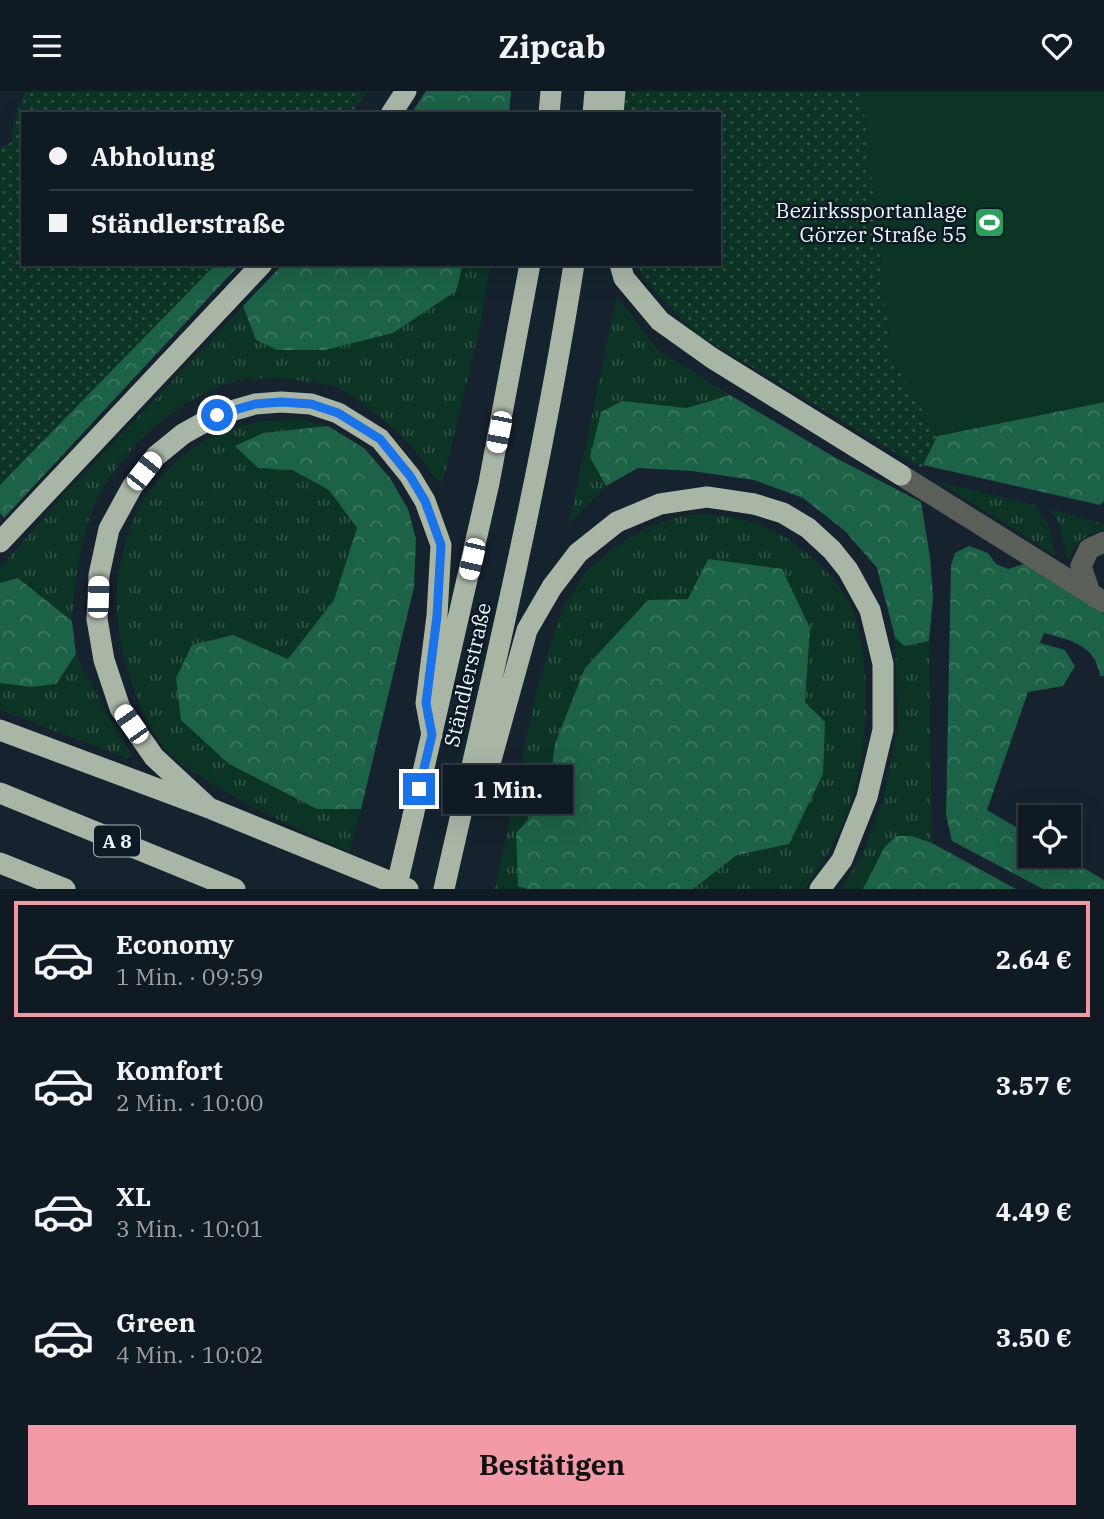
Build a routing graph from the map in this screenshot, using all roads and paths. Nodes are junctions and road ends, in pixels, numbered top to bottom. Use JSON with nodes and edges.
{"nodes":[{"id":1,"x":406,"y":91,"type":"edge"},
{"id":2,"x":551,"y":91,"type":"edge"},
{"id":3,"x":596,"y":91,"type":"edge"},
{"id":4,"x":614,"y":91,"type":"edge"},
{"id":5,"x":392,"y":112,"type":"edge"},
{"id":6,"x":549,"y":112,"type":"edge"},
{"id":7,"x":593,"y":112,"type":"edge"},
{"id":8,"x":613,"y":112,"type":"edge"},
{"id":9,"x":259,"y":266,"type":"edge"},
{"id":10,"x":530,"y":266,"type":"edge"},
{"id":11,"x":574,"y":266,"type":"edge"},
{"id":12,"x":621,"y":266,"type":"edge"},
{"id":13,"x":901,"y":475,"type":"joint"},
{"id":14,"x":0,"y":542,"type":"edge"},
{"id":15,"x":1104,"y":543,"type":"edge"},
{"id":16,"x":1097,"y":597,"type":"edge"},
{"id":17,"x":0,"y":730,"type":"edge"},
{"id":18,"x":432,"y":735,"type":"junction"},
{"id":19,"x":0,"y":793,"type":"edge"},
{"id":20,"x":464,"y":797,"type":"junction"},
{"id":21,"x":209,"y":808,"type":"junction"},
{"id":22,"x":0,"y":863,"type":"edge"},
{"id":23,"x":65,"y":889,"type":"edge"},
{"id":24,"x":235,"y":889,"type":"edge"},
{"id":25,"x":397,"y":889,"type":"edge"},
{"id":26,"x":408,"y":889,"type":"edge"},
{"id":27,"x":444,"y":889,"type":"edge"},
{"id":28,"x":821,"y":889,"type":"edge"}],
"edges":[{"from":1,"to":5,"type":"highway"},
{"from":2,"to":6,"type":"highway"},
{"from":3,"to":7,"type":"highway"},
{"from":4,"to":8,"type":"highway"},
{"from":9,"to":14,"type":"highway"},
{"from":10,"to":18,"type":"highway","name":"Ständlerstraße"},
{"from":11,"to":20,"type":"highway","name":"Ständlerstraße"},
{"from":12,"to":13,"type":"highway"},
{"from":13,"to":16,"type":"street"},
{"from":15,"to":16,"type":"street"},
{"from":17,"to":21,"type":"highway"},
{"from":18,"to":21,"type":"highway"},
{"from":18,"to":25,"type":"highway","name":"Ständlerstraße","bridge":true},
{"from":19,"to":24,"type":"highway","number":"A 8"},
{"from":20,"to":27,"type":"highway","name":"Ständlerstraße"},
{"from":20,"to":28,"type":"highway"},
{"from":21,"to":26,"type":"highway"},
{"from":22,"to":23,"type":"highway"}]}
